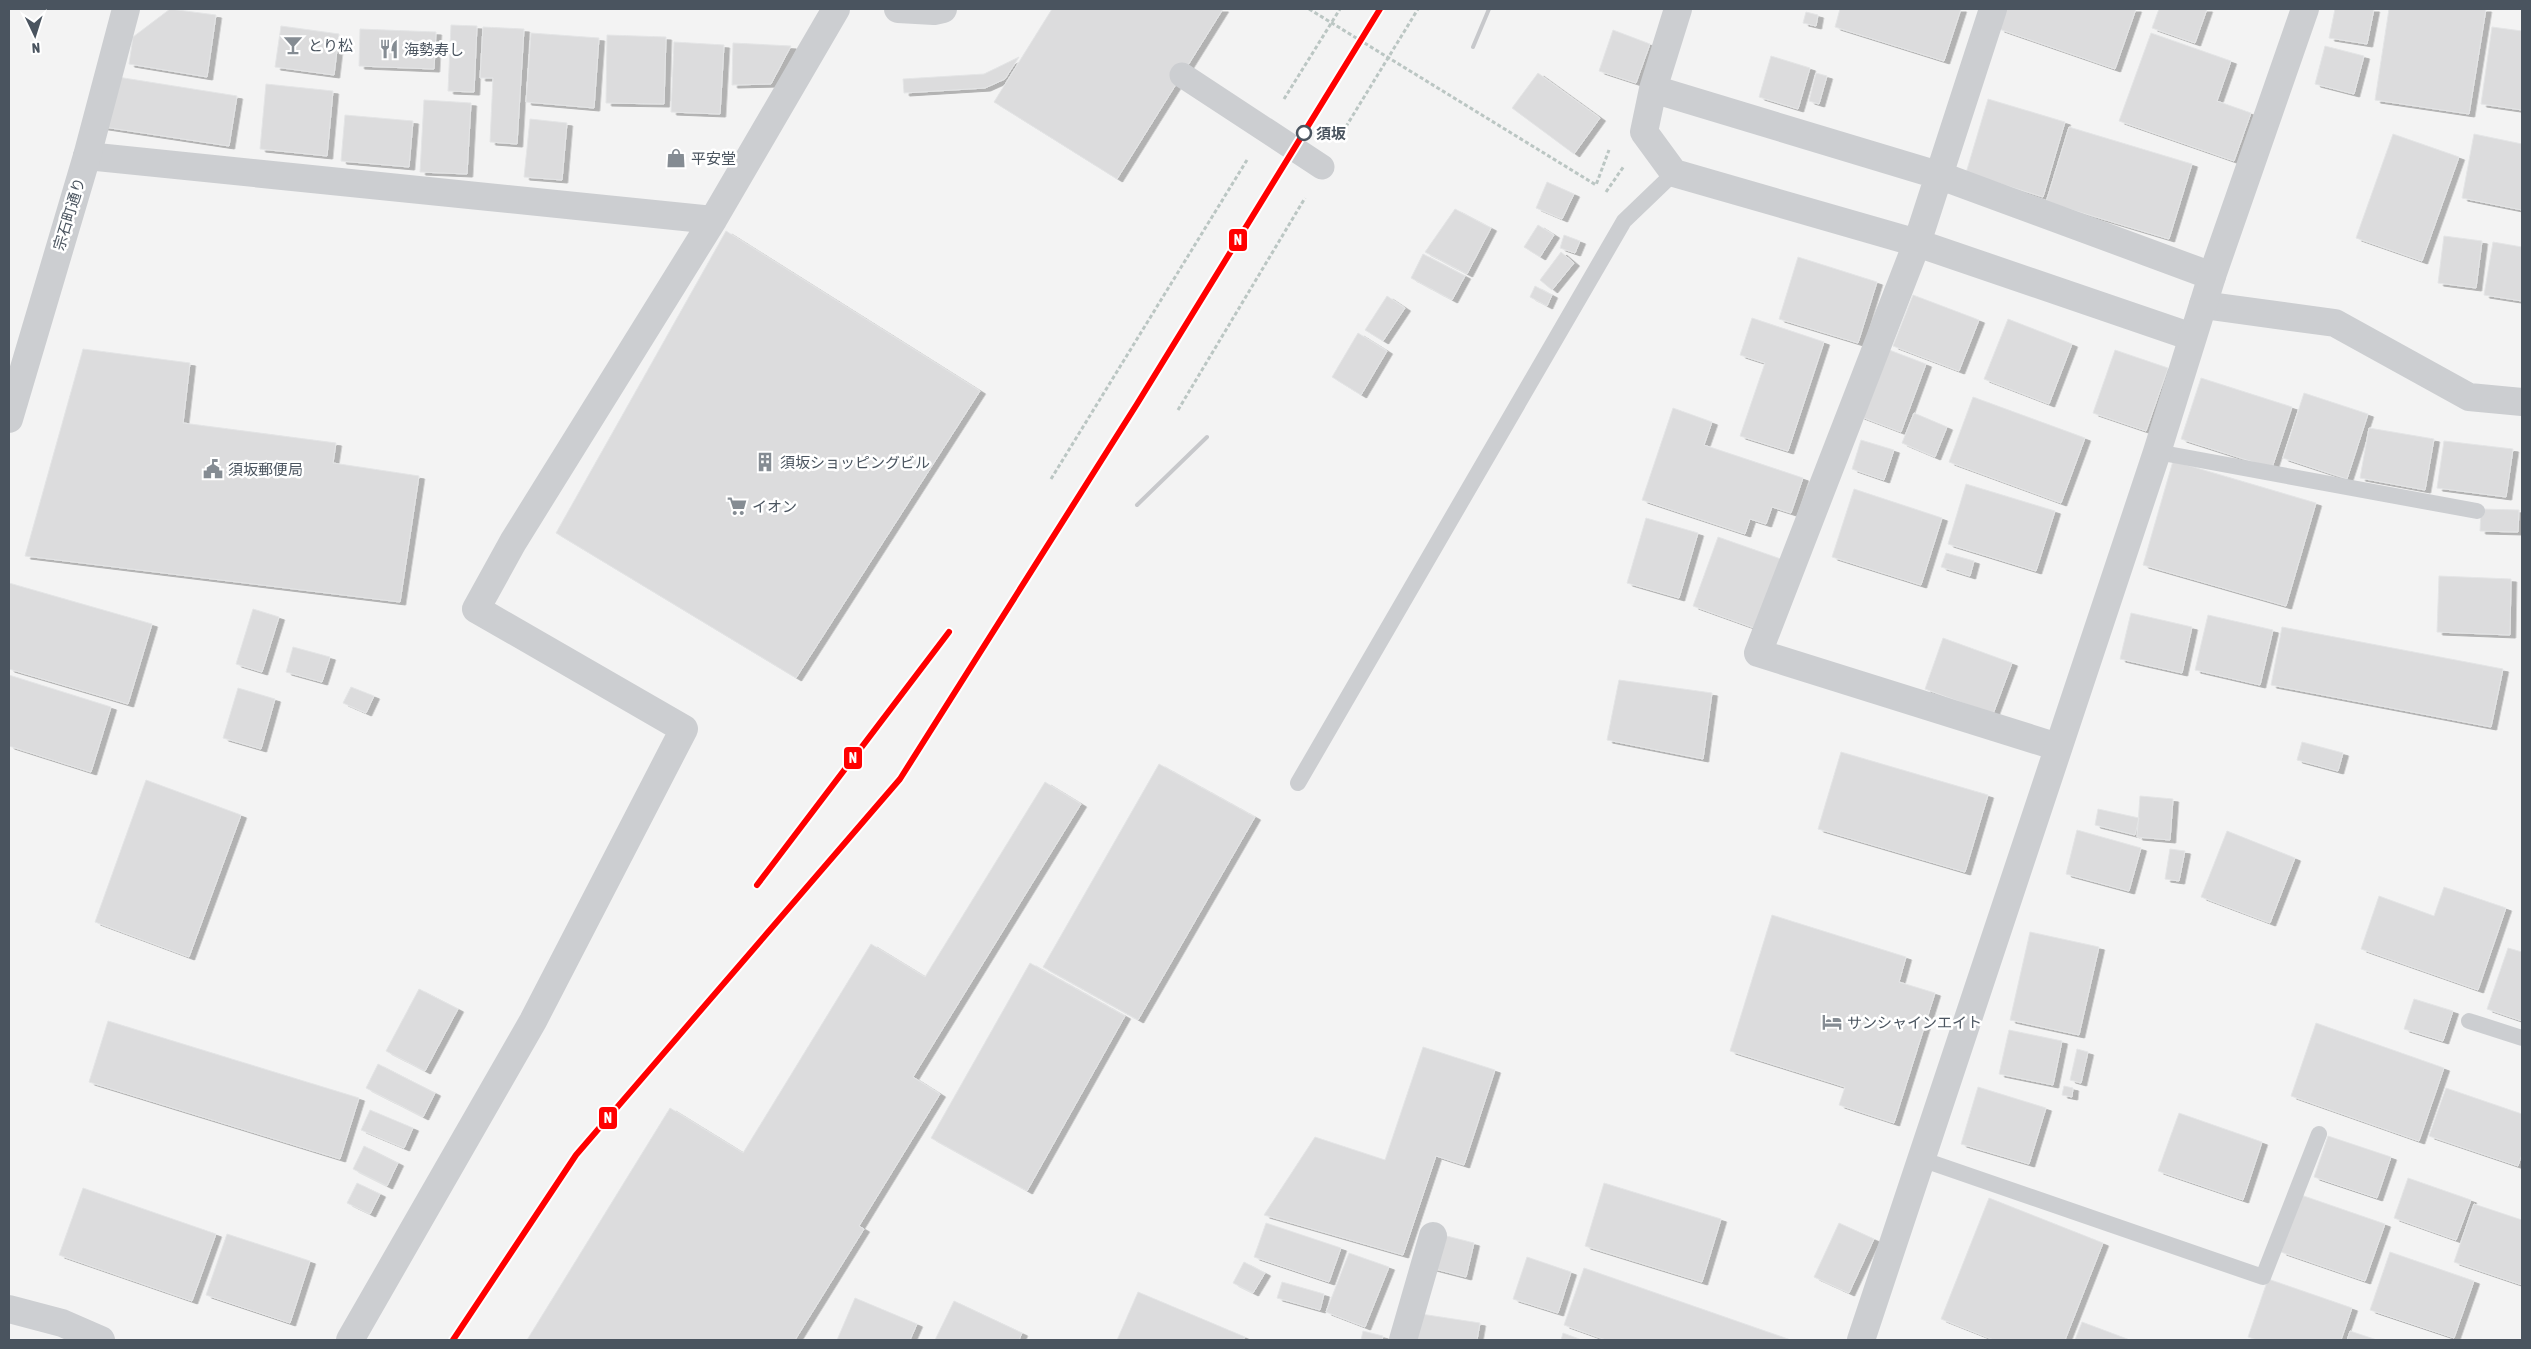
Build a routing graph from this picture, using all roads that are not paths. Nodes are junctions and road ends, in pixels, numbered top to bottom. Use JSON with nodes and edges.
{"nodes":[{"id":1,"x":126,"y":9,"type":"edge"},
{"id":2,"x":836,"y":9,"type":"edge"},
{"id":3,"x":898,"y":9,"type":"edge"},
{"id":4,"x":943,"y":9,"type":"edge"},
{"id":5,"x":1678,"y":9,"type":"edge"},
{"id":6,"x":1993,"y":9,"type":"edge"},
{"id":7,"x":2306,"y":9,"type":"edge"},
{"id":8,"x":1182,"y":75,"type":"dead end"},
{"id":9,"x":1653,"y":89,"type":"junction"},
{"id":10,"x":87,"y":156,"type":"junction"},
{"id":11,"x":1322,"y":167,"type":"dead end"},
{"id":12,"x":1674,"y":173,"type":"junction"},
{"id":13,"x":1940,"y":176,"type":"junction"},
{"id":14,"x":713,"y":220,"type":"junction"},
{"id":15,"x":1918,"y":243,"type":"junction"},
{"id":16,"x":2212,"y":276,"type":"junction"},
{"id":17,"x":2203,"y":305,"type":"junction"},
{"id":18,"x":2192,"y":338,"type":"junction"},
{"id":19,"x":2522,"y":402,"type":"edge"},
{"id":20,"x":9,"y":419,"type":"edge"},
{"id":21,"x":2157,"y":452,"type":"junction"},
{"id":22,"x":2477,"y":511,"type":"dead end"},
{"id":23,"x":2058,"y":747,"type":"junction"},
{"id":24,"x":1298,"y":784,"type":"dead end"},
{"id":25,"x":2469,"y":1020,"type":"dead end"},
{"id":26,"x":2522,"y":1038,"type":"edge"},
{"id":27,"x":2319,"y":1134,"type":"dead end"},
{"id":28,"x":1921,"y":1159,"type":"junction"},
{"id":29,"x":1433,"y":1236,"type":"dead end"},
{"id":30,"x":9,"y":1309,"type":"edge"},
{"id":31,"x":101,"y":1340,"type":"edge"},
{"id":32,"x":350,"y":1340,"type":"edge"},
{"id":33,"x":1403,"y":1340,"type":"edge"},
{"id":34,"x":1861,"y":1340,"type":"edge"}],
"edges":[{"from":1,"to":10,"type":"street","name":"宗石町通り"},
{"from":2,"to":14,"type":"street"},
{"from":3,"to":4,"type":"main road"},
{"from":5,"to":9,"type":"street"},
{"from":6,"to":13,"type":"street"},
{"from":7,"to":16,"type":"street"},
{"from":8,"to":11,"type":"street"},
{"from":9,"to":12,"type":"street"},
{"from":9,"to":13,"type":"street"},
{"from":10,"to":14,"type":"street"},
{"from":10,"to":20,"type":"street","name":"宗石町通り"},
{"from":12,"to":15,"type":"street"},
{"from":12,"to":24,"type":"lane"},
{"from":13,"to":15,"type":"street"},
{"from":13,"to":16,"type":"street"},
{"from":14,"to":32,"type":"street"},
{"from":15,"to":18,"type":"street"},
{"from":15,"to":23,"type":"street"},
{"from":16,"to":17,"type":"street"},
{"from":17,"to":18,"type":"street"},
{"from":17,"to":19,"type":"street"},
{"from":18,"to":21,"type":"street"},
{"from":21,"to":22,"type":"lane"},
{"from":21,"to":23,"type":"street"},
{"from":23,"to":28,"type":"street"},
{"from":25,"to":26,"type":"lane"},
{"from":27,"to":28,"type":"lane"},
{"from":28,"to":34,"type":"street"},
{"from":29,"to":33,"type":"street"},
{"from":30,"to":31,"type":"main road"}]}
